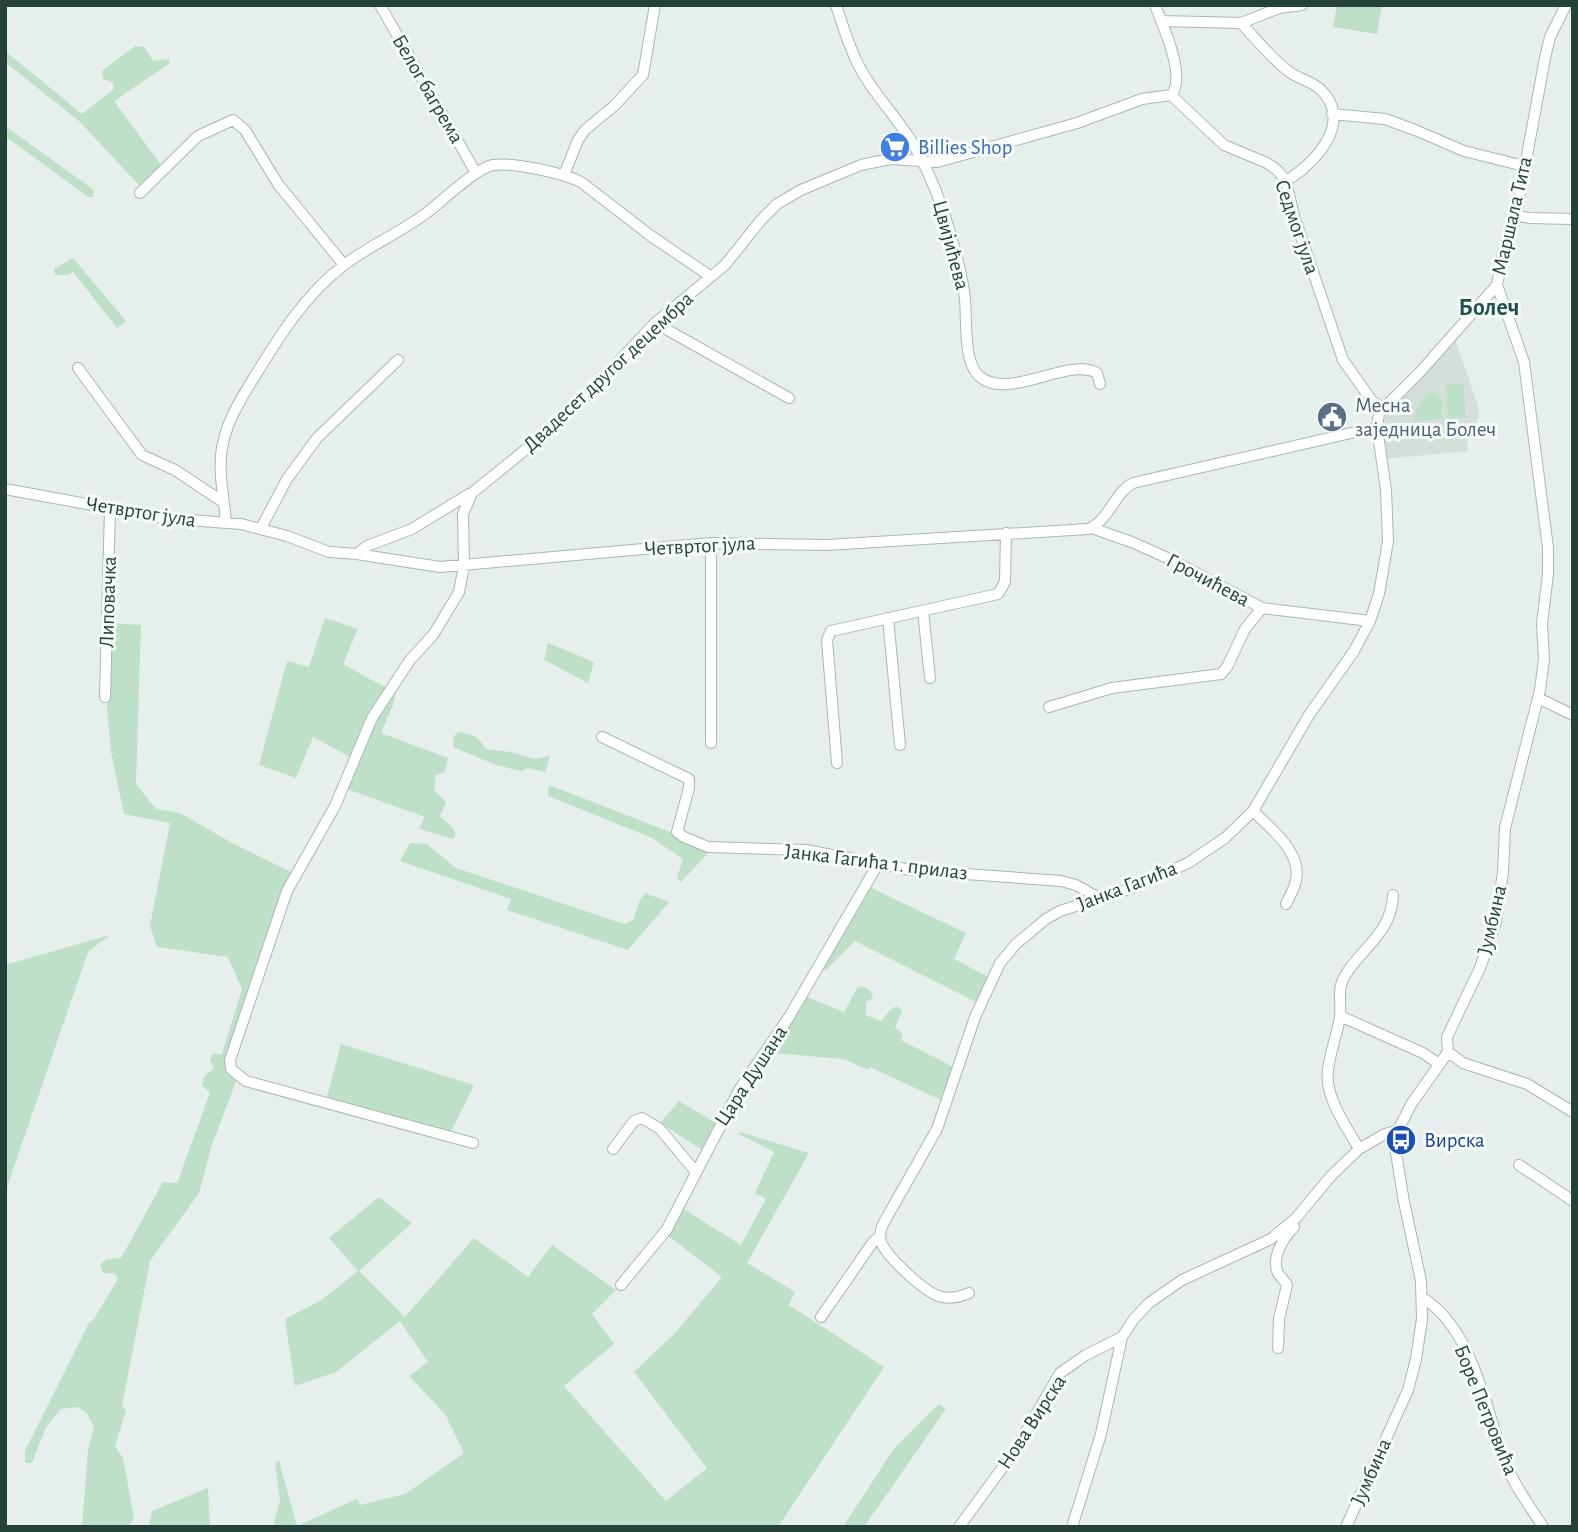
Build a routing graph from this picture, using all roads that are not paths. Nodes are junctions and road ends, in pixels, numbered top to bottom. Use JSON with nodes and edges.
{"nodes":[{"id":1,"x":380,"y":5,"type":"edge"},
{"id":2,"x":655,"y":5,"type":"edge"},
{"id":3,"x":836,"y":5,"type":"edge"},
{"id":4,"x":1155,"y":5,"type":"edge"},
{"id":5,"x":1302,"y":5,"type":"edge"},
{"id":6,"x":1566,"y":5,"type":"edge"},
{"id":7,"x":1161,"y":21,"type":"junction"},
{"id":8,"x":1241,"y":23,"type":"junction"},
{"id":9,"x":1171,"y":95,"type":"junction"},
{"id":10,"x":1332,"y":114,"type":"junction"},
{"id":11,"x":924,"y":162,"type":"junction"},
{"id":12,"x":1524,"y":166,"type":"junction"},
{"id":13,"x":476,"y":173,"type":"junction"},
{"id":14,"x":564,"y":175,"type":"junction"},
{"id":15,"x":1286,"y":181,"type":"junction"},
{"id":16,"x":140,"y":193,"type":"dead end"},
{"id":17,"x":1516,"y":215,"type":"junction"},
{"id":18,"x":1573,"y":219,"type":"edge"},
{"id":19,"x":344,"y":265,"type":"junction"},
{"id":20,"x":710,"y":276,"type":"junction"},
{"id":21,"x":1497,"y":285,"type":"junction"},
{"id":22,"x":655,"y":323,"type":"junction"},
{"id":23,"x":398,"y":360,"type":"dead end"},
{"id":24,"x":78,"y":368,"type":"dead end"},
{"id":25,"x":1100,"y":384,"type":"dead end"},
{"id":26,"x":789,"y":398,"type":"dead end"},
{"id":27,"x":1383,"y":408,"type":"junction"},
{"id":28,"x":1377,"y":427,"type":"junction"},
{"id":29,"x":5,"y":489,"type":"edge"},
{"id":30,"x":472,"y":493,"type":"junction"},
{"id":31,"x":223,"y":502,"type":"junction"},
{"id":32,"x":110,"y":508,"type":"junction"},
{"id":33,"x":226,"y":522,"type":"junction"},
{"id":34,"x":261,"y":528,"type":"junction"},
{"id":35,"x":1092,"y":528,"type":"junction"},
{"id":36,"x":1006,"y":533,"type":"junction"},
{"id":37,"x":711,"y":543,"type":"junction"},
{"id":38,"x":357,"y":554,"type":"junction"},
{"id":39,"x":464,"y":566,"type":"junction"},
{"id":40,"x":1262,"y":608,"type":"junction"},
{"id":41,"x":923,"y":611,"type":"junction"},
{"id":42,"x":888,"y":618,"type":"junction"},
{"id":43,"x":1370,"y":621,"type":"junction"},
{"id":44,"x":930,"y":678,"type":"dead end"},
{"id":45,"x":105,"y":697,"type":"dead end"},
{"id":46,"x":1538,"y":698,"type":"junction"},
{"id":47,"x":1049,"y":707,"type":"dead end"},
{"id":48,"x":1573,"y":715,"type":"edge"},
{"id":49,"x":602,"y":737,"type":"dead end"},
{"id":50,"x":711,"y":743,"type":"dead end"},
{"id":51,"x":900,"y":744,"type":"dead end"},
{"id":52,"x":837,"y":763,"type":"dead end"},
{"id":53,"x":1253,"y":811,"type":"junction"},
{"id":54,"x":878,"y":863,"type":"junction"},
{"id":55,"x":1393,"y":895,"type":"dead end"},
{"id":56,"x":1099,"y":898,"type":"junction"},
{"id":57,"x":1286,"y":904,"type":"dead end"},
{"id":58,"x":1340,"y":1016,"type":"junction"},
{"id":59,"x":1448,"y":1052,"type":"junction"},
{"id":60,"x":1439,"y":1064,"type":"junction"},
{"id":61,"x":1573,"y":1112,"type":"edge"},
{"id":62,"x":1398,"y":1130,"type":"junction"},
{"id":63,"x":473,"y":1143,"type":"dead end"},
{"id":64,"x":613,"y":1149,"type":"dead end"},
{"id":65,"x":1359,"y":1149,"type":"junction"},
{"id":66,"x":1519,"y":1165,"type":"dead end"},
{"id":67,"x":695,"y":1171,"type":"junction"},
{"id":68,"x":1573,"y":1201,"type":"edge"},
{"id":69,"x":1296,"y":1218,"type":"junction"},
{"id":70,"x":880,"y":1236,"type":"junction"},
{"id":71,"x":621,"y":1285,"type":"dead end"},
{"id":72,"x":969,"y":1293,"type":"dead end"},
{"id":73,"x":1423,"y":1298,"type":"junction"},
{"id":74,"x":821,"y":1317,"type":"dead end"},
{"id":75,"x":1122,"y":1337,"type":"junction"},
{"id":76,"x":1278,"y":1348,"type":"dead end"},
{"id":77,"x":959,"y":1527,"type":"edge"},
{"id":78,"x":1072,"y":1527,"type":"edge"},
{"id":79,"x":1346,"y":1527,"type":"edge"},
{"id":80,"x":1543,"y":1527,"type":"edge"}],
"edges":[{"from":1,"to":13,"type":"street","name":"Белог багрема"},
{"from":2,"to":14,"type":"street"},
{"from":3,"to":11,"type":"street","name":"Цвијићева"},
{"from":4,"to":7,"type":"street"},
{"from":5,"to":8,"type":"street"},
{"from":6,"to":12,"type":"street","name":"Маршала Тита"},
{"from":7,"to":8,"type":"street"},
{"from":7,"to":9,"type":"street"},
{"from":8,"to":10,"type":"street"},
{"from":9,"to":11,"type":"street","name":"Двадесет другог децембра"},
{"from":9,"to":15,"type":"street","name":"Седмог јула"},
{"from":10,"to":12,"type":"street"},
{"from":10,"to":15,"type":"street"},
{"from":11,"to":20,"type":"street","name":"Двадесет другог децембра"},
{"from":11,"to":25,"type":"street","name":"Цвијићева"},
{"from":12,"to":17,"type":"street","name":"Маршала Тита"},
{"from":13,"to":14,"type":"street"},
{"from":13,"to":19,"type":"street"},
{"from":14,"to":20,"type":"street"},
{"from":15,"to":27,"type":"street","name":"Седмог јула"},
{"from":16,"to":19,"type":"street"},
{"from":17,"to":18,"type":"street"},
{"from":17,"to":21,"type":"street","name":"Маршала Тита"},
{"from":19,"to":31,"type":"street"},
{"from":20,"to":22,"type":"street","name":"Двадесет другог децембра"},
{"from":21,"to":27,"type":"street","name":"Маршала Тита"},
{"from":21,"to":46,"type":"street","name":"Јумбина"},
{"from":22,"to":26,"type":"street"},
{"from":22,"to":30,"type":"street","name":"Двадесет другог децембра"},
{"from":23,"to":34,"type":"street"},
{"from":24,"to":31,"type":"street"},
{"from":27,"to":28,"type":"street","name":"Маршала Тита"},
{"from":28,"to":35,"type":"street"},
{"from":28,"to":43,"type":"street","name":"Јанка Гагића"},
{"from":29,"to":32,"type":"street","name":"Четвртог јула"},
{"from":30,"to":38,"type":"street","name":"Двадесет другог децембра"},
{"from":30,"to":39,"type":"street"},
{"from":31,"to":33,"type":"street"},
{"from":32,"to":33,"type":"street","name":"Четвртог јула"},
{"from":32,"to":45,"type":"street","name":"Липовачка"},
{"from":33,"to":34,"type":"street","name":"Четвртог јула"},
{"from":34,"to":38,"type":"street","name":"Четвртог јула"},
{"from":35,"to":36,"type":"street","name":"Четвртог јула"},
{"from":35,"to":40,"type":"street","name":"Грочићева"},
{"from":36,"to":37,"type":"street","name":"Четвртог јула"},
{"from":36,"to":41,"type":"street"},
{"from":37,"to":39,"type":"street","name":"Четвртог јула"},
{"from":37,"to":50,"type":"street"},
{"from":38,"to":39,"type":"street","name":"Четвртог јула"},
{"from":39,"to":63,"type":"street"},
{"from":40,"to":43,"type":"street","name":"Грочићева"},
{"from":40,"to":47,"type":"street"},
{"from":41,"to":42,"type":"street"},
{"from":41,"to":44,"type":"street"},
{"from":42,"to":51,"type":"street"},
{"from":42,"to":52,"type":"street"},
{"from":43,"to":53,"type":"street","name":"Јанка Гагића"},
{"from":46,"to":48,"type":"street"},
{"from":46,"to":59,"type":"street","name":"Јумбина"},
{"from":49,"to":54,"type":"street","name":"Јанка Гагића 1. прилаз"},
{"from":53,"to":56,"type":"street","name":"Јанка Гагића"},
{"from":53,"to":57,"type":"street"},
{"from":54,"to":56,"type":"street","name":"Јанка Гагића 1. прилаз"},
{"from":54,"to":67,"type":"street","name":"Цара Душана"},
{"from":55,"to":58,"type":"street"},
{"from":56,"to":70,"type":"street","name":"Јанка Гагића"},
{"from":58,"to":60,"type":"street"},
{"from":58,"to":65,"type":"street"},
{"from":59,"to":60,"type":"street","name":"Јумбина"},
{"from":59,"to":61,"type":"street"},
{"from":60,"to":62,"type":"street","name":"Јумбина"},
{"from":62,"to":65,"type":"street"},
{"from":62,"to":73,"type":"street","name":"Јумбина"},
{"from":64,"to":67,"type":"street"},
{"from":65,"to":69,"type":"street"},
{"from":66,"to":68,"type":"street"},
{"from":67,"to":71,"type":"street","name":"Цара Душана"},
{"from":69,"to":75,"type":"street"},
{"from":69,"to":76,"type":"street"},
{"from":70,"to":72,"type":"street"},
{"from":70,"to":74,"type":"street","name":"Јанка Гагића"},
{"from":73,"to":79,"type":"street","name":"Јумбина"},
{"from":73,"to":80,"type":"street","name":"Боре Петровића"},
{"from":75,"to":77,"type":"street","name":"Нова Вирска"},
{"from":75,"to":78,"type":"street"}]}
